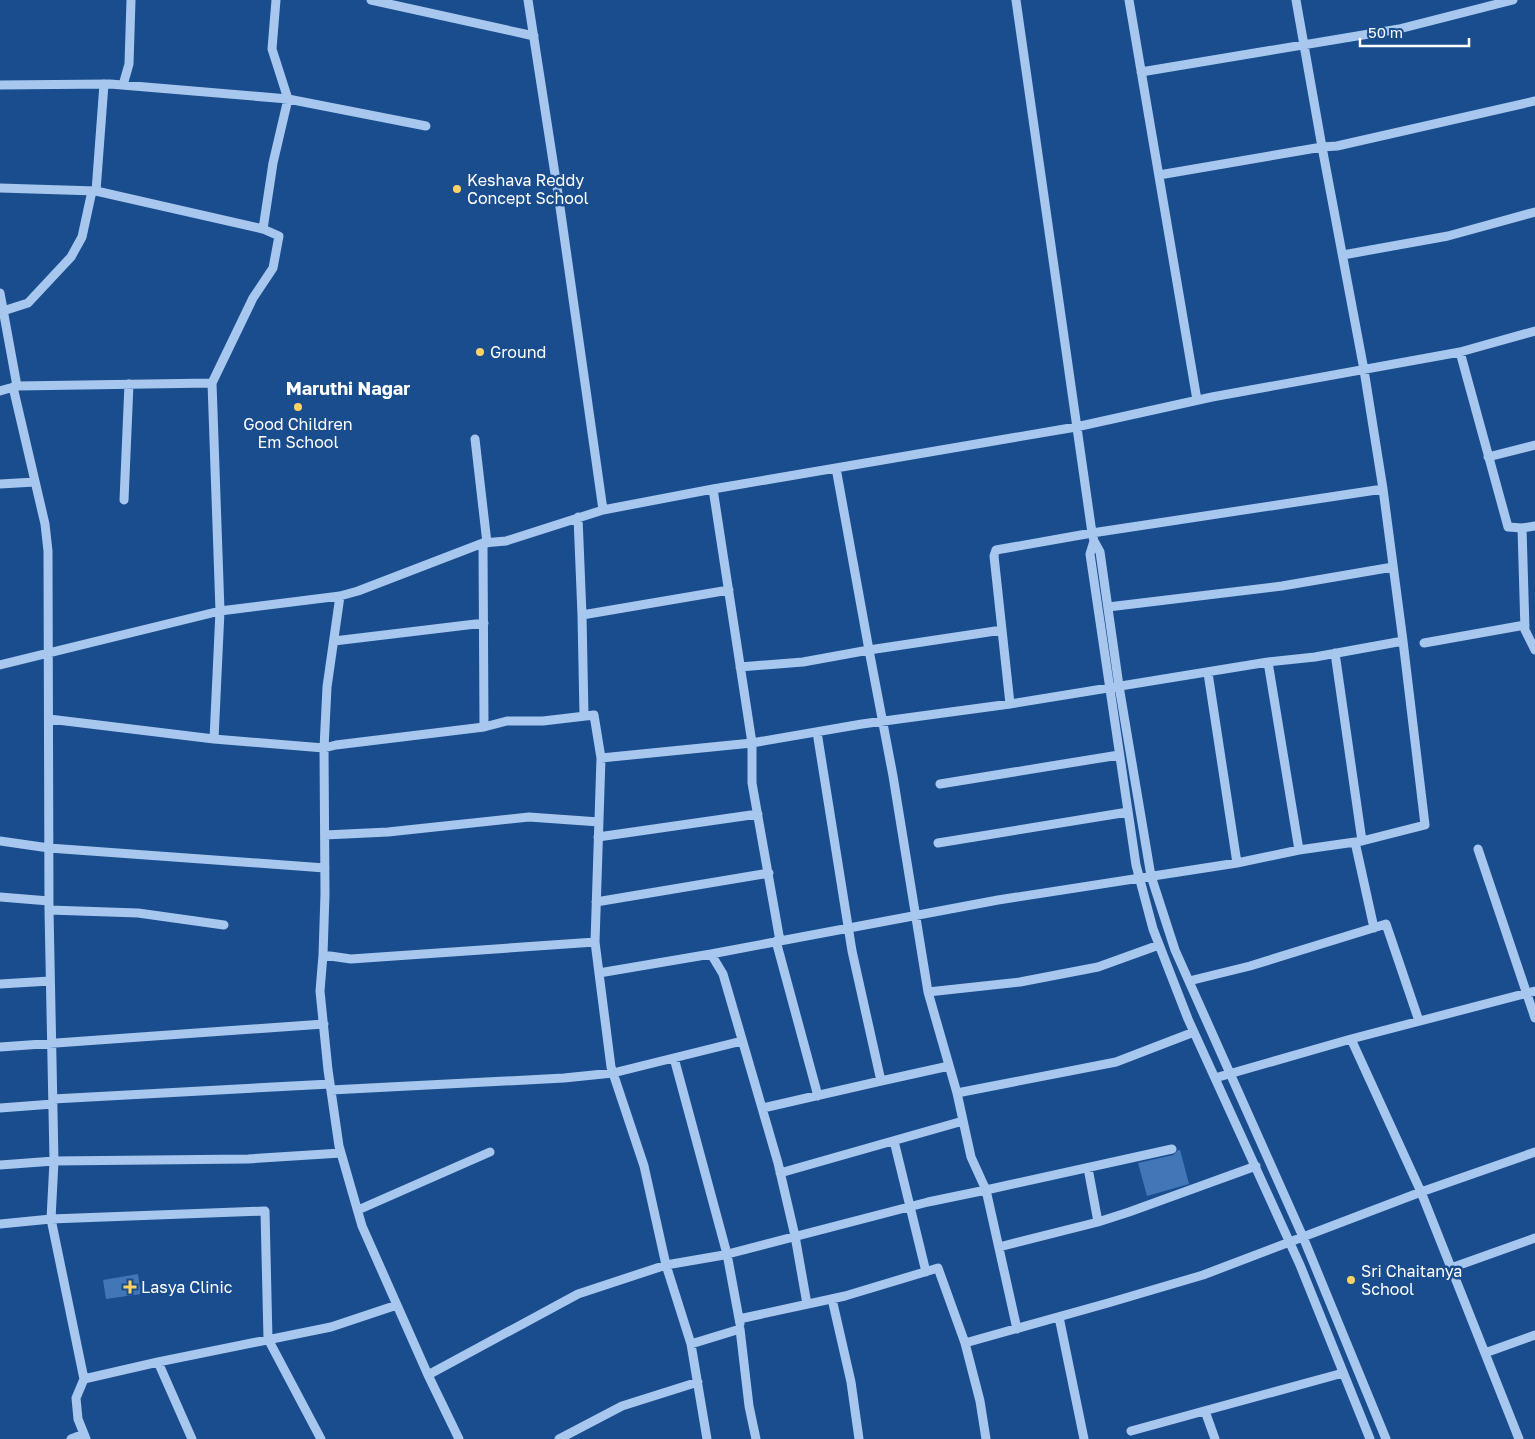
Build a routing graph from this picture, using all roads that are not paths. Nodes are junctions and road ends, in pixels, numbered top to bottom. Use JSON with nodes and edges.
{"nodes":[{"id":1,"x":132,"y":0,"type":"edge"},
{"id":2,"x":276,"y":0,"type":"edge"},
{"id":3,"x":371,"y":0,"type":"edge"},
{"id":4,"x":528,"y":0,"type":"edge"},
{"id":5,"x":1016,"y":0,"type":"edge"},
{"id":6,"x":1129,"y":0,"type":"edge"},
{"id":7,"x":1296,"y":0,"type":"edge"},
{"id":8,"x":1513,"y":0,"type":"edge"},
{"id":9,"x":534,"y":36,"type":"junction"},
{"id":10,"x":1304,"y":44,"type":"junction"},
{"id":11,"x":1141,"y":72,"type":"junction"},
{"id":12,"x":104,"y":84,"type":"junction"},
{"id":13,"x":0,"y":85,"type":"edge"},
{"id":14,"x":123,"y":85,"type":"junction"},
{"id":15,"x":288,"y":99,"type":"junction"},
{"id":16,"x":1535,"y":101,"type":"edge"},
{"id":17,"x":426,"y":126,"type":"dead end"},
{"id":18,"x":1322,"y":147,"type":"junction"},
{"id":19,"x":1158,"y":175,"type":"junction"},
{"id":20,"x":0,"y":188,"type":"edge"},
{"id":21,"x":94,"y":191,"type":"junction"},
{"id":22,"x":1535,"y":212,"type":"edge"},
{"id":23,"x":263,"y":229,"type":"junction"},
{"id":24,"x":1343,"y":255,"type":"junction"},
{"id":25,"x":0,"y":293,"type":"edge"},
{"id":26,"x":3,"y":311,"type":"junction"},
{"id":27,"x":1535,"y":332,"type":"edge"},
{"id":28,"x":1460,"y":352,"type":"junction"},
{"id":29,"x":1364,"y":370,"type":"junction"},
{"id":30,"x":212,"y":383,"type":"junction"},
{"id":31,"x":130,"y":384,"type":"junction"},
{"id":32,"x":15,"y":386,"type":"junction"},
{"id":33,"x":0,"y":391,"type":"edge"},
{"id":34,"x":1196,"y":400,"type":"junction"},
{"id":35,"x":1076,"y":427,"type":"junction"},
{"id":36,"x":475,"y":439,"type":"dead end"},
{"id":37,"x":1535,"y":445,"type":"edge"},
{"id":38,"x":1488,"y":458,"type":"junction"},
{"id":39,"x":836,"y":468,"type":"junction"},
{"id":40,"x":36,"y":482,"type":"junction"},
{"id":41,"x":0,"y":484,"type":"edge"},
{"id":42,"x":713,"y":489,"type":"junction"},
{"id":43,"x":1383,"y":489,"type":"junction"},
{"id":44,"x":124,"y":500,"type":"dead end"},
{"id":45,"x":603,"y":510,"type":"junction"},
{"id":46,"x":578,"y":517,"type":"junction"},
{"id":47,"x":1535,"y":526,"type":"edge"},
{"id":48,"x":1522,"y":528,"type":"junction"},
{"id":49,"x":1093,"y":537,"type":"junction"},
{"id":50,"x":485,"y":543,"type":"junction"},
{"id":51,"x":1393,"y":567,"type":"junction"},
{"id":52,"x":729,"y":590,"type":"junction"},
{"id":53,"x":340,"y":596,"type":"junction"},
{"id":54,"x":1108,"y":607,"type":"junction"},
{"id":55,"x":220,"y":612,"type":"junction"},
{"id":56,"x":582,"y":615,"type":"junction"},
{"id":57,"x":484,"y":623,"type":"junction"},
{"id":58,"x":1529,"y":628,"type":"edge"},
{"id":59,"x":1002,"y":630,"type":"junction"},
{"id":60,"x":334,"y":641,"type":"junction"},
{"id":61,"x":1404,"y":641,"type":"junction"},
{"id":62,"x":1424,"y":643,"type":"dead end"},
{"id":63,"x":869,"y":650,"type":"junction"},
{"id":64,"x":1535,"y":650,"type":"edge"},
{"id":65,"x":48,"y":654,"type":"junction"},
{"id":66,"x":1334,"y":654,"type":"junction"},
{"id":67,"x":1268,"y":662,"type":"junction"},
{"id":68,"x":0,"y":666,"type":"edge"},
{"id":69,"x":740,"y":667,"type":"junction"},
{"id":70,"x":1208,"y":672,"type":"junction"},
{"id":71,"x":1119,"y":686,"type":"junction"},
{"id":72,"x":1109,"y":688,"type":"junction"},
{"id":73,"x":1010,"y":704,"type":"junction"},
{"id":74,"x":584,"y":716,"type":"junction"},
{"id":75,"x":48,"y":719,"type":"junction"},
{"id":76,"x":883,"y":722,"type":"junction"},
{"id":77,"x":484,"y":727,"type":"junction"},
{"id":78,"x":816,"y":732,"type":"junction"},
{"id":79,"x":214,"y":739,"type":"junction"},
{"id":80,"x":752,"y":744,"type":"junction"},
{"id":81,"x":324,"y":748,"type":"junction"},
{"id":82,"x":1119,"y":755,"type":"junction"},
{"id":83,"x":601,"y":758,"type":"junction"},
{"id":84,"x":940,"y":784,"type":"dead end"},
{"id":85,"x":1128,"y":812,"type":"junction"},
{"id":86,"x":758,"y":814,"type":"junction"},
{"id":87,"x":599,"y":822,"type":"junction"},
{"id":88,"x":324,"y":835,"type":"junction"},
{"id":89,"x":598,"y":837,"type":"junction"},
{"id":90,"x":0,"y":841,"type":"edge"},
{"id":91,"x":1359,"y":841,"type":"junction"},
{"id":92,"x":938,"y":843,"type":"dead end"},
{"id":93,"x":49,"y":848,"type":"junction"},
{"id":94,"x":1478,"y":849,"type":"dead end"},
{"id":95,"x":1299,"y":850,"type":"junction"},
{"id":96,"x":1237,"y":863,"type":"junction"},
{"id":97,"x":324,"y":868,"type":"junction"},
{"id":98,"x":769,"y":873,"type":"junction"},
{"id":99,"x":1152,"y":876,"type":"junction"},
{"id":100,"x":1139,"y":877,"type":"junction"},
{"id":101,"x":0,"y":896,"type":"edge"},
{"id":102,"x":596,"y":902,"type":"junction"},
{"id":103,"x":49,"y":905,"type":"junction"},
{"id":104,"x":916,"y":916,"type":"junction"},
{"id":105,"x":224,"y":925,"type":"dead end"},
{"id":106,"x":848,"y":928,"type":"junction"},
{"id":107,"x":1374,"y":928,"type":"junction"},
{"id":108,"x":778,"y":941,"type":"junction"},
{"id":109,"x":595,"y":942,"type":"junction"},
{"id":110,"x":1159,"y":945,"type":"junction"},
{"id":111,"x":711,"y":954,"type":"junction"},
{"id":112,"x":323,"y":955,"type":"junction"},
{"id":113,"x":599,"y":973,"type":"junction"},
{"id":114,"x":50,"y":981,"type":"junction"},
{"id":115,"x":1189,"y":981,"type":"junction"},
{"id":116,"x":0,"y":984,"type":"edge"},
{"id":117,"x":928,"y":992,"type":"junction"},
{"id":118,"x":1531,"y":992,"type":"edge"},
{"id":119,"x":1535,"y":1018,"type":"edge"},
{"id":120,"x":1418,"y":1021,"type":"junction"},
{"id":121,"x":324,"y":1024,"type":"junction"},
{"id":122,"x":1194,"y":1032,"type":"junction"},
{"id":123,"x":1351,"y":1039,"type":"junction"},
{"id":124,"x":742,"y":1041,"type":"junction"},
{"id":125,"x":52,"y":1044,"type":"junction"},
{"id":126,"x":0,"y":1047,"type":"edge"},
{"id":127,"x":674,"y":1058,"type":"junction"},
{"id":128,"x":949,"y":1066,"type":"junction"},
{"id":129,"x":613,"y":1073,"type":"junction"},
{"id":130,"x":1229,"y":1074,"type":"junction"},
{"id":131,"x":1215,"y":1078,"type":"junction"},
{"id":132,"x":881,"y":1081,"type":"junction"},
{"id":133,"x":331,"y":1087,"type":"junction"},
{"id":134,"x":957,"y":1093,"type":"junction"},
{"id":135,"x":818,"y":1096,"type":"junction"},
{"id":136,"x":53,"y":1102,"type":"junction"},
{"id":137,"x":0,"y":1108,"type":"edge"},
{"id":138,"x":763,"y":1108,"type":"junction"},
{"id":139,"x":963,"y":1121,"type":"junction"},
{"id":140,"x":894,"y":1141,"type":"junction"},
{"id":141,"x":1172,"y":1149,"type":"dead end"},
{"id":142,"x":490,"y":1152,"type":"dead end"},
{"id":143,"x":1535,"y":1152,"type":"edge"},
{"id":144,"x":341,"y":1153,"type":"junction"},
{"id":145,"x":54,"y":1161,"type":"junction"},
{"id":146,"x":0,"y":1165,"type":"edge"},
{"id":147,"x":1256,"y":1166,"type":"junction"},
{"id":148,"x":1088,"y":1168,"type":"junction"},
{"id":149,"x":780,"y":1173,"type":"junction"},
{"id":150,"x":986,"y":1190,"type":"junction"},
{"id":151,"x":1421,"y":1192,"type":"junction"},
{"id":152,"x":909,"y":1206,"type":"junction"},
{"id":153,"x":358,"y":1210,"type":"junction"},
{"id":154,"x":51,"y":1219,"type":"junction"},
{"id":155,"x":1098,"y":1222,"type":"junction"},
{"id":156,"x":0,"y":1224,"type":"edge"},
{"id":157,"x":795,"y":1236,"type":"junction"},
{"id":158,"x":1303,"y":1237,"type":"junction"},
{"id":159,"x":1535,"y":1238,"type":"edge"},
{"id":160,"x":1290,"y":1242,"type":"junction"},
{"id":161,"x":999,"y":1247,"type":"junction"},
{"id":162,"x":728,"y":1254,"type":"junction"},
{"id":163,"x":666,"y":1265,"type":"junction"},
{"id":164,"x":1451,"y":1268,"type":"junction"},
{"id":165,"x":926,"y":1272,"type":"junction"},
{"id":166,"x":832,"y":1299,"type":"junction"},
{"id":167,"x":807,"y":1304,"type":"junction"},
{"id":168,"x":397,"y":1305,"type":"junction"},
{"id":169,"x":1059,"y":1317,"type":"junction"},
{"id":170,"x":740,"y":1324,"type":"junction"},
{"id":171,"x":1017,"y":1329,"type":"junction"},
{"id":172,"x":1535,"y":1335,"type":"edge"},
{"id":173,"x":268,"y":1339,"type":"junction"},
{"id":174,"x":965,"y":1343,"type":"junction"},
{"id":175,"x":691,"y":1344,"type":"junction"},
{"id":176,"x":1485,"y":1353,"type":"junction"},
{"id":177,"x":158,"y":1362,"type":"junction"},
{"id":178,"x":1343,"y":1374,"type":"junction"},
{"id":179,"x":428,"y":1375,"type":"junction"},
{"id":180,"x":84,"y":1379,"type":"junction"},
{"id":181,"x":698,"y":1382,"type":"junction"},
{"id":182,"x":1205,"y":1411,"type":"junction"},
{"id":183,"x":1131,"y":1431,"type":"dead end"},
{"id":184,"x":85,"y":1436,"type":"edge"},
{"id":185,"x":71,"y":1439,"type":"edge"},
{"id":186,"x":192,"y":1439,"type":"edge"},
{"id":187,"x":321,"y":1439,"type":"edge"},
{"id":188,"x":459,"y":1439,"type":"edge"},
{"id":189,"x":559,"y":1439,"type":"edge"},
{"id":190,"x":707,"y":1439,"type":"edge"},
{"id":191,"x":756,"y":1439,"type":"edge"},
{"id":192,"x":860,"y":1439,"type":"edge"},
{"id":193,"x":986,"y":1439,"type":"edge"},
{"id":194,"x":1084,"y":1439,"type":"edge"},
{"id":195,"x":1214,"y":1439,"type":"edge"},
{"id":196,"x":1370,"y":1439,"type":"edge"},
{"id":197,"x":1386,"y":1439,"type":"edge"},
{"id":198,"x":1519,"y":1439,"type":"edge"}],
"edges":[{"from":1,"to":14,"type":"street"},
{"from":2,"to":15,"type":"street"},
{"from":3,"to":9,"type":"street"},
{"from":4,"to":9,"type":"street"},
{"from":5,"to":35,"type":"street"},
{"from":6,"to":11,"type":"street"},
{"from":7,"to":10,"type":"street"},
{"from":8,"to":10,"type":"street"},
{"from":9,"to":45,"type":"street"},
{"from":10,"to":11,"type":"street"},
{"from":10,"to":18,"type":"street"},
{"from":11,"to":19,"type":"street"},
{"from":12,"to":13,"type":"street"},
{"from":12,"to":14,"type":"street"},
{"from":12,"to":21,"type":"street"},
{"from":14,"to":15,"type":"street"},
{"from":15,"to":17,"type":"street"},
{"from":15,"to":23,"type":"street"},
{"from":16,"to":18,"type":"street"},
{"from":18,"to":19,"type":"street"},
{"from":18,"to":24,"type":"street"},
{"from":19,"to":34,"type":"street"},
{"from":20,"to":21,"type":"street"},
{"from":21,"to":23,"type":"street"},
{"from":21,"to":26,"type":"street"},
{"from":22,"to":24,"type":"street"},
{"from":23,"to":30,"type":"street"},
{"from":24,"to":29,"type":"street"},
{"from":25,"to":26,"type":"street"},
{"from":26,"to":32,"type":"street"},
{"from":27,"to":28,"type":"street"},
{"from":28,"to":29,"type":"street"},
{"from":28,"to":38,"type":"street"},
{"from":29,"to":34,"type":"street"},
{"from":29,"to":43,"type":"street"},
{"from":30,"to":31,"type":"street"},
{"from":30,"to":55,"type":"street"},
{"from":31,"to":32,"type":"street"},
{"from":31,"to":44,"type":"street"},
{"from":32,"to":33,"type":"street"},
{"from":32,"to":40,"type":"street"},
{"from":34,"to":35,"type":"street"},
{"from":35,"to":39,"type":"street"},
{"from":35,"to":49,"type":"street"},
{"from":36,"to":50,"type":"street"},
{"from":37,"to":38,"type":"street"},
{"from":38,"to":48,"type":"street"},
{"from":39,"to":42,"type":"street"},
{"from":39,"to":63,"type":"street"},
{"from":40,"to":41,"type":"street"},
{"from":40,"to":65,"type":"street"},
{"from":42,"to":45,"type":"street"},
{"from":42,"to":52,"type":"street"},
{"from":43,"to":49,"type":"street"},
{"from":43,"to":51,"type":"street"},
{"from":45,"to":46,"type":"street"},
{"from":46,"to":50,"type":"street"},
{"from":46,"to":56,"type":"street"},
{"from":47,"to":48,"type":"street"},
{"from":48,"to":58,"type":"street"},
{"from":49,"to":54,"type":"street"},
{"from":49,"to":59,"type":"street"},
{"from":49,"to":72,"type":"street"},
{"from":50,"to":53,"type":"street"},
{"from":50,"to":57,"type":"street"},
{"from":51,"to":54,"type":"street"},
{"from":51,"to":61,"type":"street"},
{"from":52,"to":56,"type":"street"},
{"from":52,"to":69,"type":"street"},
{"from":53,"to":55,"type":"street"},
{"from":53,"to":60,"type":"street"},
{"from":54,"to":71,"type":"street"},
{"from":55,"to":65,"type":"street"},
{"from":55,"to":79,"type":"street"},
{"from":56,"to":74,"type":"street"},
{"from":57,"to":60,"type":"street"},
{"from":57,"to":77,"type":"street"},
{"from":58,"to":62,"type":"street"},
{"from":58,"to":64,"type":"street"},
{"from":59,"to":63,"type":"street"},
{"from":59,"to":73,"type":"street"},
{"from":60,"to":81,"type":"street"},
{"from":61,"to":66,"type":"street"},
{"from":61,"to":91,"type":"street"},
{"from":63,"to":69,"type":"street"},
{"from":63,"to":76,"type":"street"},
{"from":65,"to":68,"type":"street"},
{"from":65,"to":75,"type":"street"},
{"from":66,"to":67,"type":"street"},
{"from":66,"to":91,"type":"street"},
{"from":67,"to":70,"type":"street"},
{"from":67,"to":95,"type":"street"},
{"from":69,"to":80,"type":"street"},
{"from":70,"to":71,"type":"street"},
{"from":70,"to":96,"type":"street"},
{"from":71,"to":72,"type":"street"},
{"from":71,"to":99,"type":"street"},
{"from":72,"to":73,"type":"street"},
{"from":72,"to":82,"type":"street"},
{"from":73,"to":76,"type":"street"},
{"from":74,"to":77,"type":"street"},
{"from":74,"to":83,"type":"street"},
{"from":75,"to":79,"type":"street"},
{"from":75,"to":93,"type":"street"},
{"from":76,"to":78,"type":"street"},
{"from":76,"to":104,"type":"street"},
{"from":77,"to":81,"type":"street"},
{"from":78,"to":80,"type":"street"},
{"from":78,"to":106,"type":"street"},
{"from":79,"to":81,"type":"street"},
{"from":80,"to":83,"type":"street"},
{"from":80,"to":86,"type":"street"},
{"from":81,"to":88,"type":"street"},
{"from":82,"to":84,"type":"street"},
{"from":82,"to":85,"type":"street"},
{"from":83,"to":87,"type":"street"},
{"from":85,"to":92,"type":"street"},
{"from":85,"to":100,"type":"street"},
{"from":86,"to":89,"type":"street"},
{"from":86,"to":98,"type":"street"},
{"from":87,"to":88,"type":"street"},
{"from":87,"to":89,"type":"street"},
{"from":88,"to":97,"type":"street"},
{"from":89,"to":102,"type":"street"},
{"from":90,"to":93,"type":"street"},
{"from":91,"to":95,"type":"street"},
{"from":91,"to":107,"type":"street"},
{"from":93,"to":97,"type":"street"},
{"from":93,"to":103,"type":"street"},
{"from":94,"to":118,"type":"street"},
{"from":95,"to":96,"type":"street"},
{"from":96,"to":99,"type":"street"},
{"from":97,"to":112,"type":"street"},
{"from":98,"to":102,"type":"street"},
{"from":98,"to":108,"type":"street"},
{"from":99,"to":100,"type":"street"},
{"from":99,"to":115,"type":"street"},
{"from":100,"to":104,"type":"street"},
{"from":100,"to":110,"type":"street"},
{"from":101,"to":103,"type":"street"},
{"from":102,"to":109,"type":"street"},
{"from":103,"to":105,"type":"street"},
{"from":103,"to":114,"type":"street"},
{"from":104,"to":106,"type":"street"},
{"from":104,"to":117,"type":"street"},
{"from":106,"to":108,"type":"street"},
{"from":106,"to":132,"type":"street"},
{"from":107,"to":115,"type":"street"},
{"from":107,"to":120,"type":"street"},
{"from":108,"to":111,"type":"street"},
{"from":108,"to":135,"type":"street"},
{"from":109,"to":112,"type":"street"},
{"from":109,"to":113,"type":"street"},
{"from":110,"to":117,"type":"street"},
{"from":110,"to":122,"type":"street"},
{"from":111,"to":113,"type":"street"},
{"from":111,"to":124,"type":"street"},
{"from":112,"to":121,"type":"street"},
{"from":113,"to":129,"type":"street"},
{"from":114,"to":116,"type":"street"},
{"from":114,"to":125,"type":"street"},
{"from":115,"to":130,"type":"street"},
{"from":117,"to":128,"type":"street"},
{"from":118,"to":119,"type":"street"},
{"from":118,"to":120,"type":"street"},
{"from":120,"to":123,"type":"street"},
{"from":121,"to":125,"type":"street"},
{"from":121,"to":133,"type":"street"},
{"from":122,"to":131,"type":"street"},
{"from":122,"to":134,"type":"street"},
{"from":123,"to":130,"type":"street"},
{"from":123,"to":151,"type":"street"},
{"from":124,"to":127,"type":"street"},
{"from":124,"to":138,"type":"street"},
{"from":125,"to":126,"type":"street"},
{"from":125,"to":136,"type":"street"},
{"from":127,"to":129,"type":"street"},
{"from":127,"to":162,"type":"street"},
{"from":128,"to":132,"type":"street"},
{"from":128,"to":134,"type":"street"},
{"from":129,"to":133,"type":"street"},
{"from":129,"to":163,"type":"street"},
{"from":130,"to":131,"type":"street"},
{"from":130,"to":158,"type":"street"},
{"from":131,"to":147,"type":"street"},
{"from":132,"to":135,"type":"street"},
{"from":133,"to":136,"type":"street"},
{"from":133,"to":144,"type":"street"},
{"from":134,"to":139,"type":"street"},
{"from":135,"to":138,"type":"street"},
{"from":136,"to":137,"type":"street"},
{"from":136,"to":145,"type":"street"},
{"from":138,"to":149,"type":"street"},
{"from":139,"to":140,"type":"street"},
{"from":139,"to":150,"type":"street"},
{"from":140,"to":149,"type":"street"},
{"from":140,"to":152,"type":"street"},
{"from":141,"to":148,"type":"street"},
{"from":142,"to":153,"type":"street"},
{"from":143,"to":151,"type":"street"},
{"from":144,"to":145,"type":"street"},
{"from":144,"to":153,"type":"street"},
{"from":145,"to":146,"type":"street"},
{"from":145,"to":154,"type":"street"},
{"from":147,"to":155,"type":"street"},
{"from":147,"to":160,"type":"street"},
{"from":148,"to":150,"type":"street"},
{"from":148,"to":155,"type":"street"},
{"from":149,"to":157,"type":"street"},
{"from":150,"to":152,"type":"street"},
{"from":150,"to":161,"type":"street"},
{"from":151,"to":158,"type":"street"},
{"from":151,"to":164,"type":"street"},
{"from":152,"to":157,"type":"street"},
{"from":152,"to":165,"type":"street"},
{"from":153,"to":168,"type":"street"},
{"from":154,"to":156,"type":"street"},
{"from":154,"to":173,"type":"street"},
{"from":154,"to":180,"type":"street"},
{"from":155,"to":161,"type":"street"},
{"from":157,"to":162,"type":"street"},
{"from":157,"to":167,"type":"street"},
{"from":158,"to":160,"type":"street"},
{"from":158,"to":197,"type":"street"},
{"from":159,"to":164,"type":"street"},
{"from":160,"to":169,"type":"street"},
{"from":160,"to":178,"type":"street"},
{"from":161,"to":171,"type":"street"},
{"from":162,"to":163,"type":"street"},
{"from":162,"to":170,"type":"street"},
{"from":163,"to":175,"type":"street"},
{"from":163,"to":179,"type":"street"},
{"from":164,"to":176,"type":"street"},
{"from":165,"to":166,"type":"street"},
{"from":165,"to":174,"type":"street"},
{"from":166,"to":167,"type":"street"},
{"from":166,"to":192,"type":"street"},
{"from":167,"to":170,"type":"street"},
{"from":168,"to":173,"type":"street"},
{"from":168,"to":179,"type":"street"},
{"from":169,"to":171,"type":"street"},
{"from":169,"to":194,"type":"street"},
{"from":170,"to":175,"type":"street"},
{"from":170,"to":191,"type":"street"},
{"from":171,"to":174,"type":"street"},
{"from":172,"to":176,"type":"street"},
{"from":173,"to":177,"type":"street"},
{"from":173,"to":187,"type":"street"},
{"from":174,"to":193,"type":"street"},
{"from":175,"to":181,"type":"street"},
{"from":176,"to":198,"type":"street"},
{"from":177,"to":180,"type":"street"},
{"from":177,"to":186,"type":"street"},
{"from":178,"to":182,"type":"street"},
{"from":178,"to":196,"type":"street"},
{"from":179,"to":188,"type":"street"},
{"from":180,"to":184,"type":"street"},
{"from":181,"to":189,"type":"street"},
{"from":181,"to":190,"type":"street"},
{"from":182,"to":183,"type":"street"},
{"from":182,"to":195,"type":"street"},
{"from":184,"to":185,"type":"street"}]}
